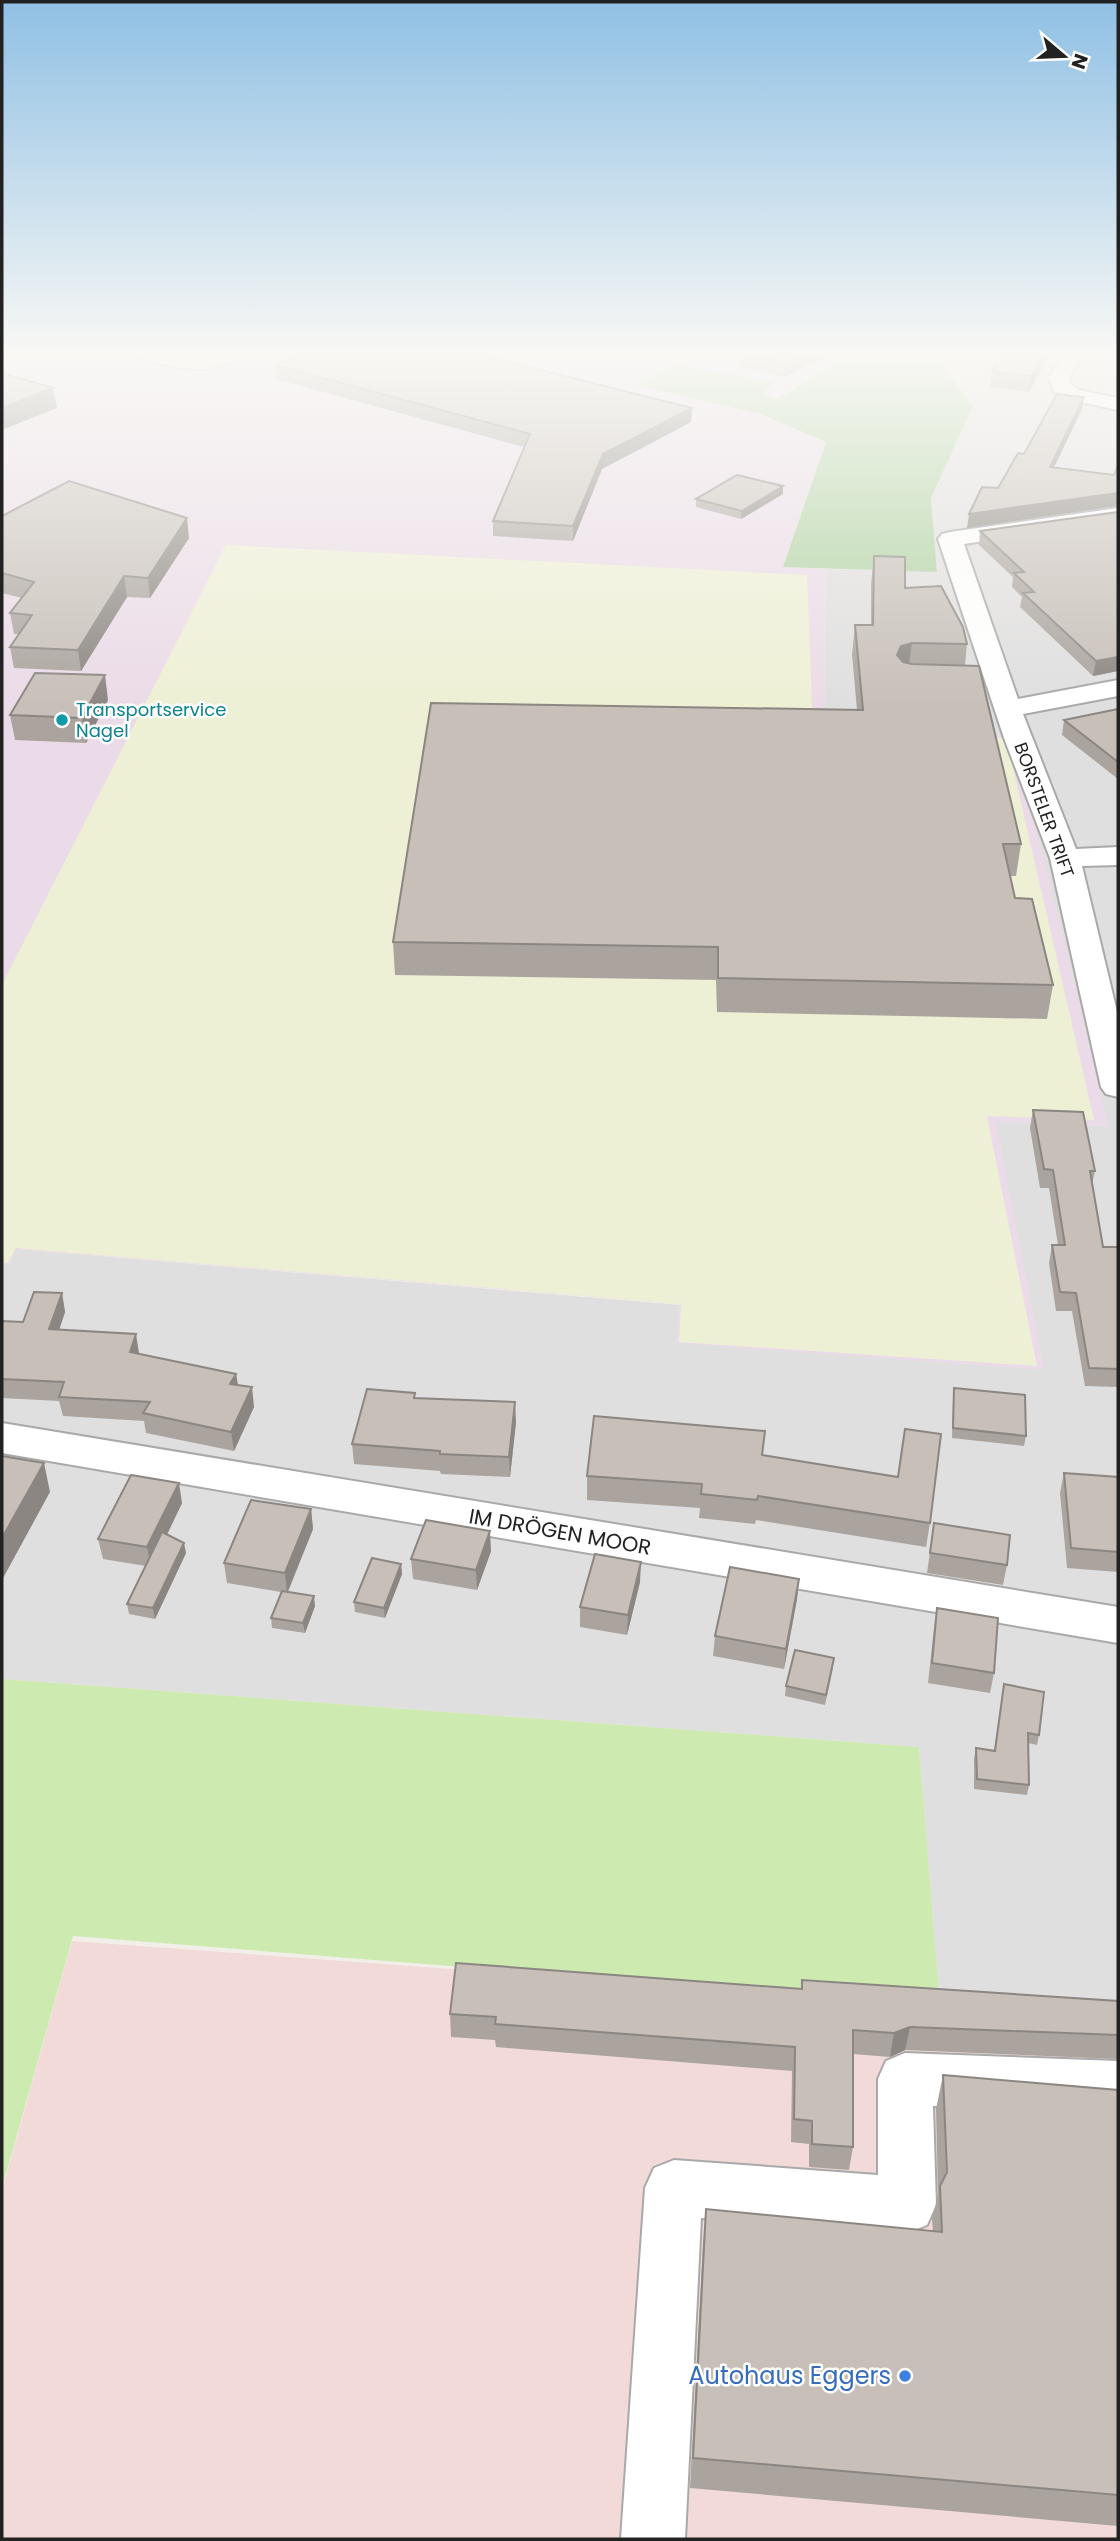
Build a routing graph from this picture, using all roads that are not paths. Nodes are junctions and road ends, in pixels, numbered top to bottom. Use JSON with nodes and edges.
{"nodes":[{"id":1,"x":1118,"y":516,"type":"edge"},
{"id":2,"x":1118,"y":688,"type":"edge"},
{"id":3,"x":994,"y":693,"type":"junction"},
{"id":4,"x":1118,"y":856,"type":"edge"},
{"id":5,"x":1065,"y":858,"type":"junction"},
{"id":6,"x":1118,"y":1087,"type":"edge"},
{"id":7,"x":2,"y":1438,"type":"edge"},
{"id":8,"x":1118,"y":1625,"type":"edge"},
{"id":9,"x":1118,"y":2087,"type":"edge"},
{"id":10,"x":653,"y":2539,"type":"edge"}],
"edges":[{"from":1,"to":3,"type":"street","name":"BORSTELER TRIFT"},
{"from":2,"to":3,"type":"street"},
{"from":3,"to":5,"type":"street","name":"BORSTELER TRIFT"},
{"from":4,"to":5,"type":"street"},
{"from":5,"to":6,"type":"street","name":"BORSTELER TRIFT"},
{"from":7,"to":8,"type":"street","name":"IM DRÖGEN MOOR"},
{"from":9,"to":10,"type":"street"}]}
